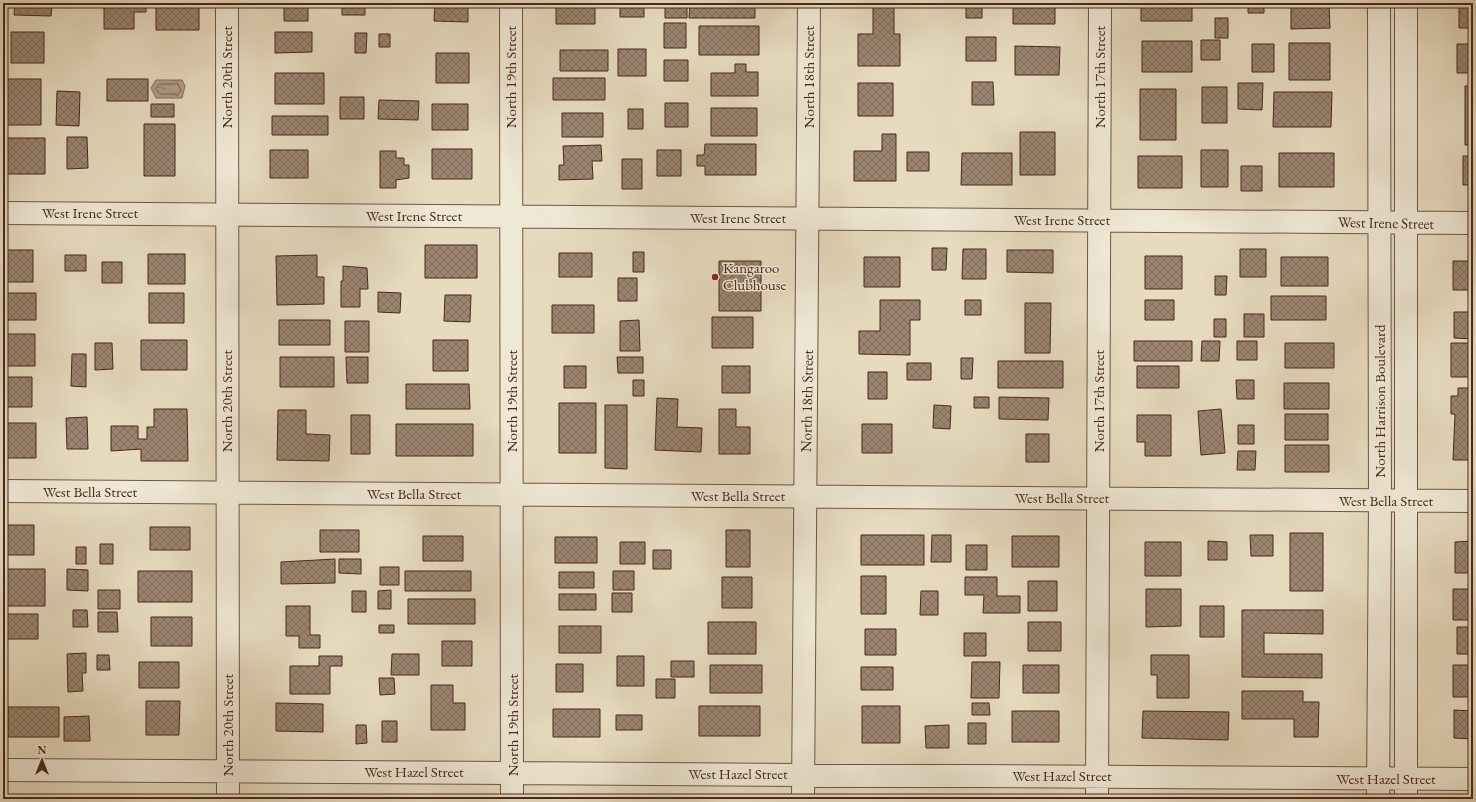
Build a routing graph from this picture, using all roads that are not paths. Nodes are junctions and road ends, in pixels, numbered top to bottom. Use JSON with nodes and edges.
{"nodes":[{"id":1,"x":227,"y":3,"type":"edge"},
{"id":2,"x":511,"y":3,"type":"edge"},
{"id":3,"x":810,"y":3,"type":"edge"},
{"id":4,"x":1100,"y":3,"type":"edge"},
{"id":5,"x":1379,"y":3,"type":"edge"},
{"id":6,"x":1406,"y":3,"type":"edge"},
{"id":7,"x":3,"y":213,"type":"edge"},
{"id":8,"x":227,"y":214,"type":"junction"},
{"id":9,"x":512,"y":216,"type":"junction"},
{"id":10,"x":809,"y":219,"type":"junction"},
{"id":11,"x":1100,"y":220,"type":"junction"},
{"id":12,"x":1379,"y":222,"type":"junction"},
{"id":13,"x":1406,"y":223,"type":"junction"},
{"id":14,"x":1473,"y":223,"type":"edge"},
{"id":15,"x":3,"y":491,"type":"edge"},
{"id":16,"x":228,"y":493,"type":"junction"},
{"id":17,"x":513,"y":494,"type":"junction"},
{"id":18,"x":806,"y":496,"type":"junction"},
{"id":19,"x":1098,"y":499,"type":"junction"},
{"id":20,"x":1380,"y":500,"type":"junction"},
{"id":21,"x":1406,"y":501,"type":"junction"},
{"id":22,"x":1473,"y":501,"type":"edge"},
{"id":23,"x":3,"y":770,"type":"edge"},
{"id":24,"x":228,"y":771,"type":"junction"},
{"id":25,"x":513,"y":773,"type":"junction"},
{"id":26,"x":803,"y":775,"type":"junction"},
{"id":27,"x":1097,"y":777,"type":"junction"},
{"id":28,"x":1473,"y":779,"type":"edge"},
{"id":29,"x":1378,"y":789,"type":"edge"},
{"id":30,"x":1406,"y":789,"type":"edge"},
{"id":31,"x":228,"y":799,"type":"edge"},
{"id":32,"x":512,"y":799,"type":"edge"},
{"id":33,"x":803,"y":799,"type":"edge"},
{"id":34,"x":1097,"y":799,"type":"edge"}],
"edges":[{"from":1,"to":8,"type":"street","name":"North 20th Street"},
{"from":2,"to":9,"type":"street","name":"North 19th Street"},
{"from":3,"to":10,"type":"street","name":"North 18th Street"},
{"from":4,"to":11,"type":"street","name":"North 17th Street"},
{"from":5,"to":12,"type":"street","name":"North Harrison Boulevard"},
{"from":6,"to":13,"type":"street","name":"North Harrison Boulevard"},
{"from":7,"to":8,"type":"street","name":"West Irene Street"},
{"from":8,"to":9,"type":"street","name":"West Irene Street"},
{"from":8,"to":16,"type":"street","name":"North 20th Street"},
{"from":9,"to":10,"type":"street","name":"West Irene Street"},
{"from":9,"to":17,"type":"street","name":"North 19th Street"},
{"from":10,"to":11,"type":"street","name":"West Irene Street"},
{"from":10,"to":18,"type":"street","name":"North 18th Street"},
{"from":11,"to":12,"type":"street","name":"West Irene Street"},
{"from":11,"to":19,"type":"street","name":"North 17th Street"},
{"from":12,"to":13,"type":"street","name":"West Irene Street"},
{"from":12,"to":20,"type":"street","name":"North Harrison Boulevard"},
{"from":13,"to":14,"type":"street","name":"West Irene Street"},
{"from":13,"to":21,"type":"street","name":"North Harrison Boulevard"},
{"from":15,"to":16,"type":"street","name":"West Bella Street"},
{"from":16,"to":17,"type":"street","name":"West Bella Street"},
{"from":16,"to":24,"type":"street","name":"North 20th Street"},
{"from":17,"to":18,"type":"street","name":"West Bella Street"},
{"from":17,"to":25,"type":"street","name":"North 19th Street"},
{"from":18,"to":19,"type":"street","name":"West Bella Street"},
{"from":18,"to":26,"type":"street","name":"North 18th Street"},
{"from":19,"to":20,"type":"street","name":"West Bella Street"},
{"from":19,"to":27,"type":"street","name":"North 17th Street"},
{"from":20,"to":21,"type":"street","name":"West Bella Street"},
{"from":20,"to":29,"type":"street","name":"North Harrison Boulevard"},
{"from":21,"to":22,"type":"street","name":"West Bella Street"},
{"from":21,"to":30,"type":"street","name":"North Harrison Boulevard"},
{"from":23,"to":24,"type":"street","name":"West Hazel Street"},
{"from":24,"to":25,"type":"street","name":"West Hazel Street"},
{"from":24,"to":31,"type":"street","name":"North 20th Street"},
{"from":25,"to":26,"type":"street","name":"West Hazel Street"},
{"from":25,"to":32,"type":"street","name":"North 19th Street"},
{"from":26,"to":27,"type":"street","name":"West Hazel Street"},
{"from":26,"to":33,"type":"street","name":"North 18th Street"},
{"from":27,"to":29,"type":"street","name":"West Hazel Street"},
{"from":27,"to":34,"type":"street","name":"North 17th Street"},
{"from":28,"to":30,"type":"street","name":"West Hazel Street"},
{"from":29,"to":30,"type":"street","name":"West Hazel Street"}]}
